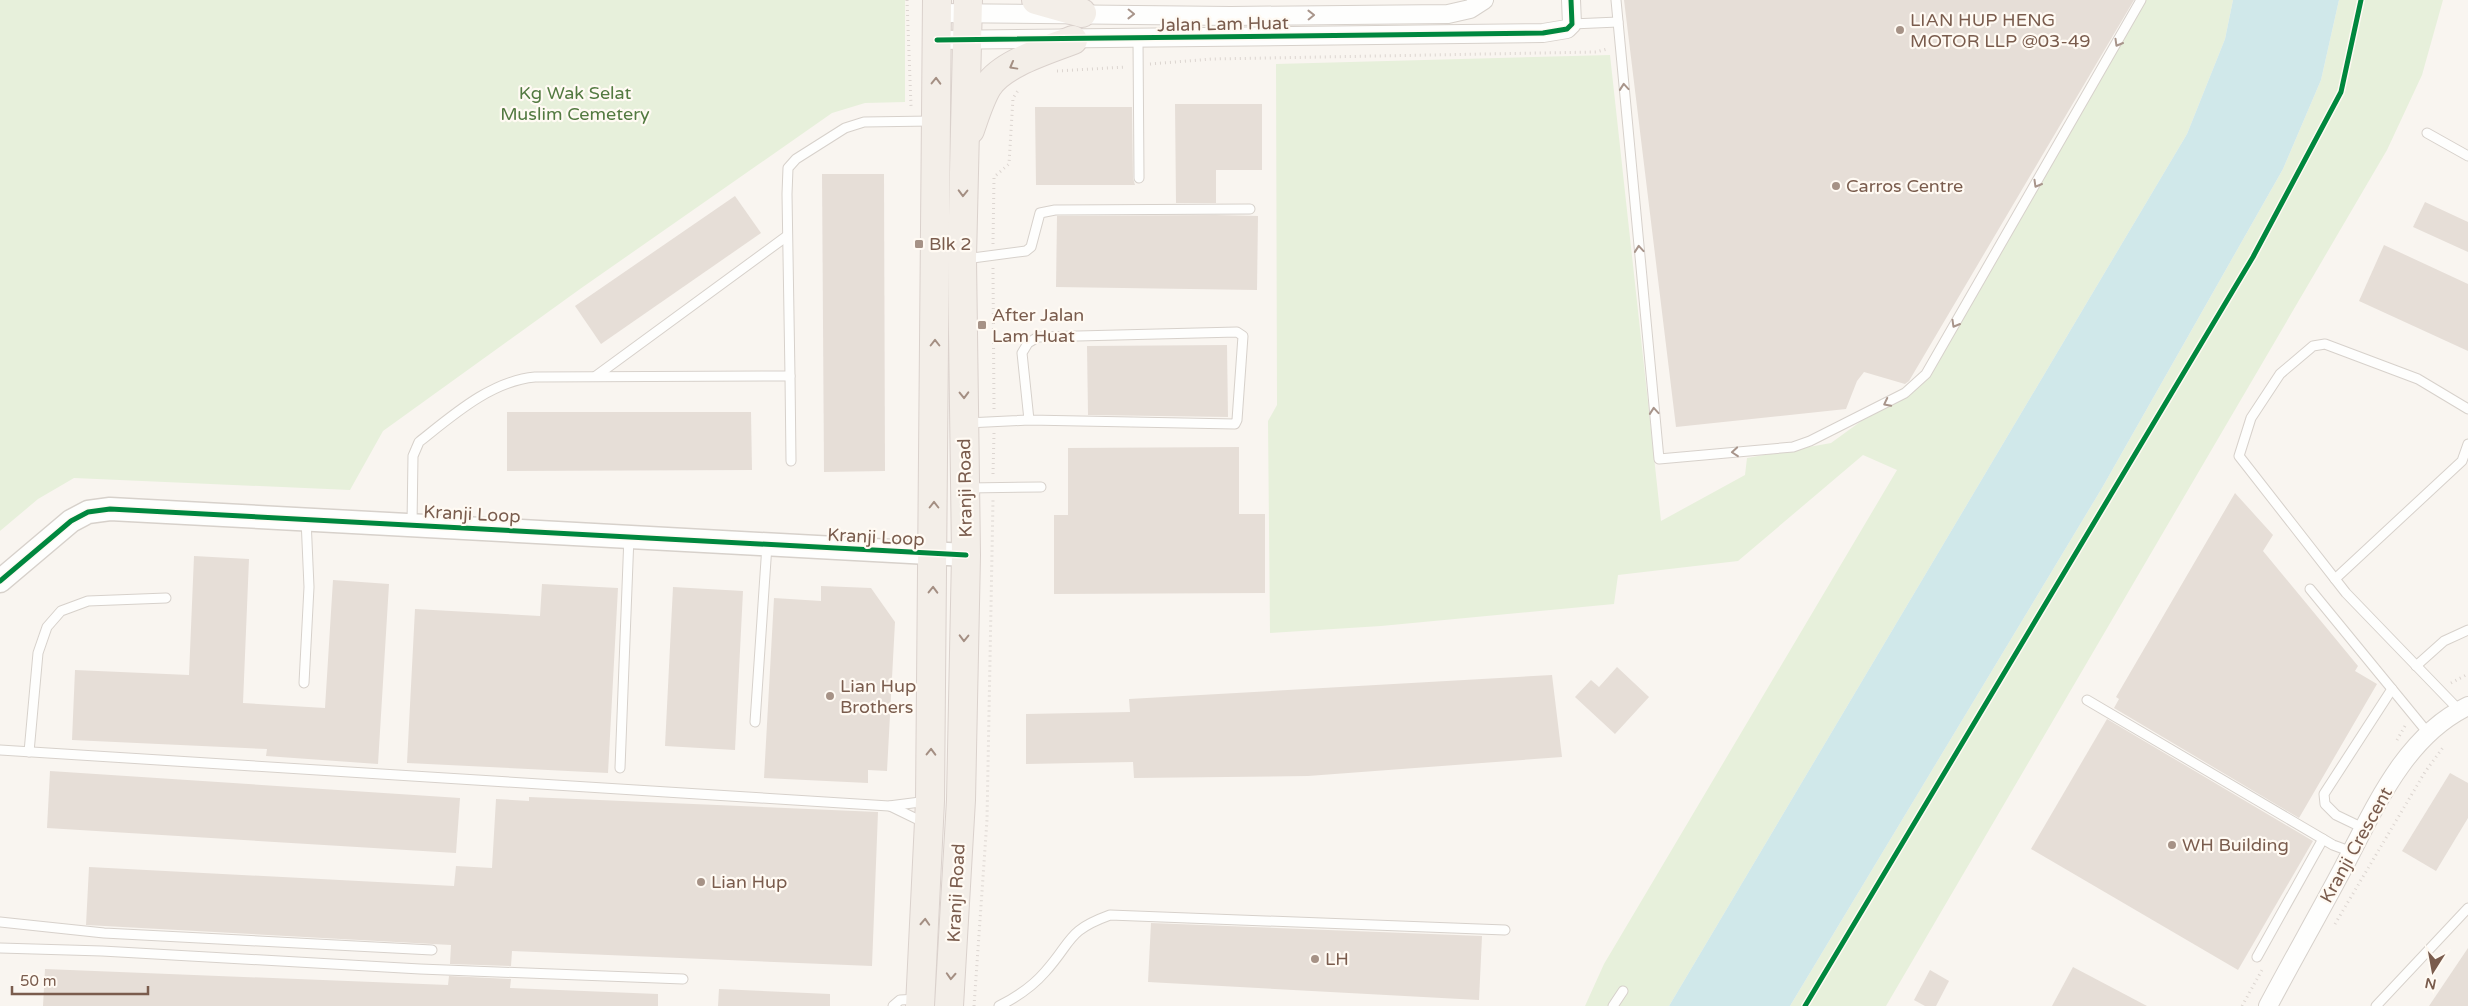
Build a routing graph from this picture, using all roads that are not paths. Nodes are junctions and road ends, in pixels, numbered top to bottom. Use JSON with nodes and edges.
{"nodes":[{"id":1,"x":1036,"y":0,"type":"edge"},
{"id":2,"x":1484,"y":0,"type":"edge"},
{"id":3,"x":1571,"y":0,"type":"edge"},
{"id":4,"x":1616,"y":0,"type":"edge"},
{"id":5,"x":2141,"y":0,"type":"edge"},
{"id":6,"x":1082,"y":13,"type":"junction"},
{"id":7,"x":967,"y":17,"type":"edge"},
{"id":8,"x":937,"y":18,"type":"edge"},
{"id":9,"x":1618,"y":22,"type":"junction"},
{"id":10,"x":1572,"y":24,"type":"junction"},
{"id":11,"x":1138,"y":39,"type":"junction"},
{"id":12,"x":1073,"y":40,"type":"junction"},
{"id":13,"x":935,"y":121,"type":"junction"},
{"id":14,"x":2427,"y":133,"type":"dead end"},
{"id":15,"x":964,"y":144,"type":"junction"},
{"id":16,"x":2468,"y":156,"type":"edge"},
{"id":17,"x":1139,"y":178,"type":"dead end"},
{"id":18,"x":1250,"y":209,"type":"dead end"},
{"id":19,"x":787,"y":236,"type":"junction"},
{"id":20,"x":962,"y":259,"type":"junction"},
{"id":21,"x":596,"y":376,"type":"junction"},
{"id":22,"x":790,"y":376,"type":"junction"},
{"id":23,"x":2468,"y":409,"type":"edge"},
{"id":24,"x":1028,"y":420,"type":"junction"},
{"id":25,"x":964,"y":423,"type":"junction"},
{"id":26,"x":2468,"y":444,"type":"edge"},
{"id":27,"x":791,"y":462,"type":"dead end"},
{"id":28,"x":1041,"y":487,"type":"dead end"},
{"id":29,"x":965,"y":488,"type":"junction"},
{"id":30,"x":306,"y":519,"type":"junction"},
{"id":31,"x":412,"y":524,"type":"junction"},
{"id":32,"x":629,"y":536,"type":"junction"},
{"id":33,"x":767,"y":544,"type":"junction"},
{"id":34,"x":933,"y":554,"type":"junction"},
{"id":35,"x":966,"y":555,"type":"junction"},
{"id":36,"x":2335,"y":579,"type":"junction"},
{"id":37,"x":0,"y":581,"type":"edge"},
{"id":38,"x":2310,"y":589,"type":"dead end"},
{"id":39,"x":166,"y":598,"type":"dead end"},
{"id":40,"x":2468,"y":630,"type":"edge"},
{"id":41,"x":2416,"y":666,"type":"junction"},
{"id":42,"x":304,"y":682,"type":"dead end"},
{"id":43,"x":2392,"y":689,"type":"junction"},
{"id":44,"x":2087,"y":700,"type":"dead end"},
{"id":45,"x":2463,"y":708,"type":"edge"},
{"id":46,"x":755,"y":722,"type":"dead end"},
{"id":47,"x":2428,"y":733,"type":"junction"},
{"id":48,"x":0,"y":750,"type":"edge"},
{"id":49,"x":29,"y":752,"type":"junction"},
{"id":50,"x":620,"y":768,"type":"dead end"},
{"id":51,"x":889,"y":806,"type":"junction"},
{"id":52,"x":930,"y":813,"type":"junction"},
{"id":53,"x":2363,"y":828,"type":"junction"},
{"id":54,"x":2323,"y":839,"type":"junction"},
{"id":55,"x":2352,"y":852,"type":"junction"},
{"id":56,"x":2468,"y":908,"type":"edge"},
{"id":57,"x":0,"y":922,"type":"edge"},
{"id":58,"x":1505,"y":930,"type":"dead end"},
{"id":59,"x":0,"y":948,"type":"edge"},
{"id":60,"x":432,"y":950,"type":"dead end"},
{"id":61,"x":2257,"y":957,"type":"dead end"},
{"id":62,"x":683,"y":979,"type":"dead end"},
{"id":63,"x":1623,"y":991,"type":"dead end"},
{"id":64,"x":921,"y":1002,"type":"edge"},
{"id":65,"x":893,"y":1006,"type":"edge"},
{"id":66,"x":950,"y":1006,"type":"edge"},
{"id":67,"x":999,"y":1006,"type":"edge"},
{"id":68,"x":1613,"y":1006,"type":"edge"},
{"id":69,"x":2268,"y":1006,"type":"edge"},
{"id":70,"x":2376,"y":1006,"type":"edge"}],
"edges":[{"from":1,"to":6,"type":"main road"},
{"from":6,"to":2,"type":"street","name":"Jalan Lam Huat","one_way":true},
{"from":3,"to":10,"type":"street"},
{"from":4,"to":9,"type":"lane"},
{"from":5,"to":9,"type":"lane","one_way":true},
{"from":6,"to":7,"type":"street","name":"Jalan Lam Huat"},
{"from":7,"to":8,"type":"street","name":"Jalan Lam Huat"},
{"from":7,"to":8,"type":"street","name":"Jalan Lam Huat"},
{"from":7,"to":12,"type":"street","name":"Jalan Lam Huat"},
{"from":7,"to":15,"type":"main road","name":"Kranji Road"},
{"from":13,"to":8,"type":"main road","name":"Kranji Road","one_way":true},
{"from":9,"to":10,"type":"lane"},
{"from":10,"to":11,"type":"street","name":"Jalan Lam Huat"},
{"from":11,"to":12,"type":"street","name":"Jalan Lam Huat"},
{"from":11,"to":17,"type":"lane"},
{"from":12,"to":15,"type":"main road","one_way":true},
{"from":13,"to":19,"type":"lane"},
{"from":34,"to":13,"type":"main road","name":"Kranji Road","one_way":true},
{"from":14,"to":16,"type":"lane"},
{"from":15,"to":20,"type":"main road","name":"Kranji Road","one_way":true},
{"from":18,"to":20,"type":"lane"},
{"from":19,"to":21,"type":"lane"},
{"from":19,"to":22,"type":"lane"},
{"from":20,"to":25,"type":"main road","name":"Kranji Road","one_way":true},
{"from":21,"to":22,"type":"lane"},
{"from":21,"to":31,"type":"lane"},
{"from":22,"to":27,"type":"lane"},
{"from":23,"to":36,"type":"lane"},
{"from":24,"to":24,"type":"lane"},
{"from":24,"to":25,"type":"lane"},
{"from":25,"to":29,"type":"main road","name":"Kranji Road"},
{"from":26,"to":36,"type":"lane"},
{"from":28,"to":29,"type":"lane"},
{"from":29,"to":35,"type":"main road","name":"Kranji Road"},
{"from":30,"to":31,"type":"street","name":"Kranji Loop"},
{"from":30,"to":37,"type":"street","name":"Kranji Loop"},
{"from":30,"to":42,"type":"lane"},
{"from":31,"to":32,"type":"street","name":"Kranji Loop"},
{"from":32,"to":33,"type":"street","name":"Kranji Loop"},
{"from":32,"to":50,"type":"lane"},
{"from":33,"to":34,"type":"street","name":"Kranji Loop"},
{"from":33,"to":46,"type":"lane"},
{"from":34,"to":35,"type":"street","name":"Kranji Loop"},
{"from":52,"to":34,"type":"main road","name":"Kranji Road","one_way":true},
{"from":35,"to":66,"type":"main road","name":"Kranji Road","one_way":true},
{"from":36,"to":41,"type":"lane"},
{"from":38,"to":43,"type":"lane"},
{"from":39,"to":49,"type":"lane"},
{"from":40,"to":41,"type":"lane"},
{"from":41,"to":45,"type":"lane"},
{"from":43,"to":47,"type":"lane"},
{"from":43,"to":53,"type":"lane"},
{"from":44,"to":54,"type":"lane"},
{"from":45,"to":47,"type":"street","name":"Kranji Crescent"},
{"from":47,"to":53,"type":"street","name":"Kranji Crescent"},
{"from":48,"to":49,"type":"lane"},
{"from":49,"to":51,"type":"lane"},
{"from":51,"to":52,"type":"lane"},
{"from":51,"to":52,"type":"lane"},
{"from":64,"to":52,"type":"main road","name":"Kranji Road","one_way":true},
{"from":53,"to":55,"type":"street","name":"Kranji Crescent"},
{"from":54,"to":55,"type":"lane"},
{"from":54,"to":61,"type":"lane"},
{"from":55,"to":69,"type":"street","name":"Kranji Crescent"},
{"from":56,"to":70,"type":"lane"},
{"from":57,"to":60,"type":"lane"},
{"from":58,"to":67,"type":"lane"},
{"from":59,"to":62,"type":"lane"},
{"from":63,"to":68,"type":"lane"},
{"from":64,"to":65,"type":"lane"}]}
